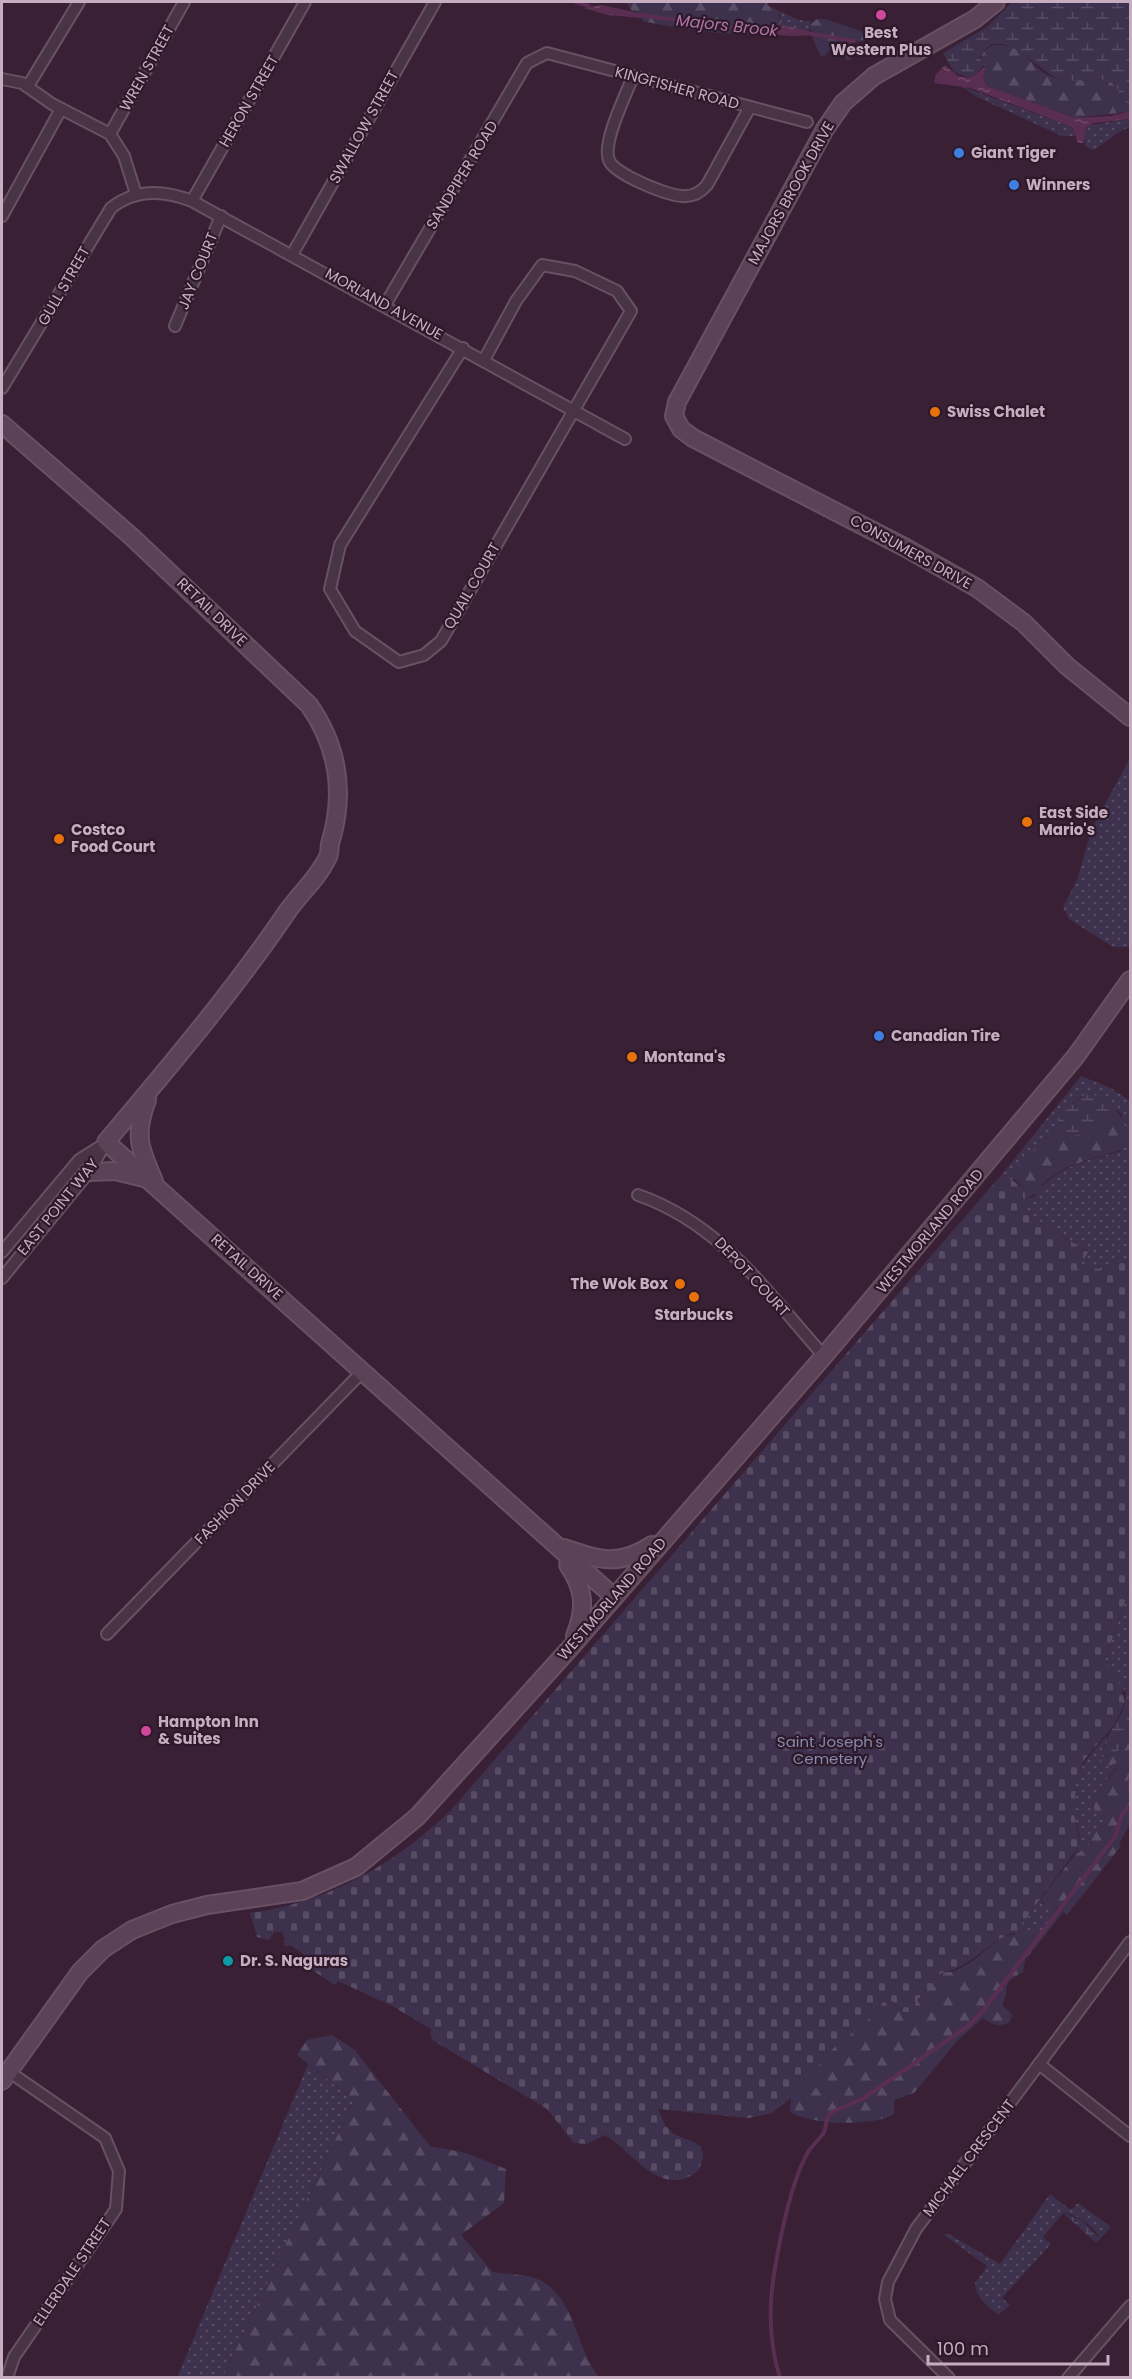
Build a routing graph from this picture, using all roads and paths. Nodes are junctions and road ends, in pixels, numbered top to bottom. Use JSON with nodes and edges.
{"nodes":[{"id":1,"x":79,"y":2,"type":"edge"},
{"id":2,"x":183,"y":2,"type":"edge"},
{"id":3,"x":305,"y":2,"type":"edge"},
{"id":4,"x":435,"y":2,"type":"edge"},
{"id":5,"x":996,"y":2,"type":"edge"},
{"id":6,"x":547,"y":53,"type":"joint"},
{"id":7,"x":633,"y":76,"type":"junction"},
{"id":8,"x":2,"y":79,"type":"edge"},
{"id":9,"x":28,"y":86,"type":"junction"},
{"id":10,"x":750,"y":107,"type":"junction"},
{"id":11,"x":61,"y":108,"type":"junction"},
{"id":12,"x":807,"y":122,"type":"dead end"},
{"id":13,"x":110,"y":134,"type":"junction"},
{"id":14,"x":136,"y":194,"type":"junction"},
{"id":15,"x":192,"y":201,"type":"junction"},
{"id":16,"x":2,"y":216,"type":"edge"},
{"id":17,"x":221,"y":216,"type":"junction"},
{"id":18,"x":293,"y":254,"type":"junction"},
{"id":19,"x":385,"y":305,"type":"junction"},
{"id":20,"x":175,"y":326,"type":"dead end"},
{"id":21,"x":463,"y":348,"type":"junction"},
{"id":22,"x":484,"y":360,"type":"junction"},
{"id":23,"x":2,"y":388,"type":"edge"},
{"id":24,"x":573,"y":409,"type":"junction"},
{"id":25,"x":674,"y":416,"type":"joint"},
{"id":26,"x":2,"y":424,"type":"edge"},
{"id":27,"x":626,"y":439,"type":"dead end"},
{"id":28,"x":1131,"y":717,"type":"edge"},
{"id":29,"x":1131,"y":980,"type":"edge"},
{"id":30,"x":153,"y":1086,"type":"junction"},
{"id":31,"x":106,"y":1142,"type":"junction"},
{"id":32,"x":89,"y":1172,"type":"junction"},
{"id":33,"x":155,"y":1184,"type":"junction"},
{"id":34,"x":638,"y":1195,"type":"dead end"},
{"id":35,"x":2,"y":1252,"type":"edge"},
{"id":36,"x":2,"y":1278,"type":"edge"},
{"id":37,"x":824,"y":1356,"type":"junction"},
{"id":38,"x":363,"y":1371,"type":"junction"},
{"id":39,"x":667,"y":1536,"type":"junction"},
{"id":40,"x":554,"y":1544,"type":"junction"},
{"id":41,"x":614,"y":1597,"type":"junction"},
{"id":42,"x":107,"y":1634,"type":"dead end"},
{"id":43,"x":571,"y":1647,"type":"junction"},
{"id":44,"x":1131,"y":1942,"type":"edge"},
{"id":45,"x":1039,"y":2064,"type":"junction"},
{"id":46,"x":5,"y":2076,"type":"edge"},
{"id":47,"x":1131,"y":2136,"type":"edge"},
{"id":48,"x":1131,"y":2306,"type":"edge"},
{"id":49,"x":7,"y":2378,"type":"edge"},
{"id":50,"x":949,"y":2378,"type":"edge"},
{"id":51,"x":1068,"y":2378,"type":"edge"}],
"edges":[{"from":1,"to":9,"type":"street"},
{"from":2,"to":13,"type":"street","name":"WREN STREET"},
{"from":3,"to":15,"type":"street","name":"HERON STREET"},
{"from":4,"to":18,"type":"street","name":"SWALLOW STREET"},
{"from":5,"to":25,"type":"street","name":"MAJORS BROOK DRIVE"},
{"from":6,"to":7,"type":"street","name":"KINGFISHER ROAD"},
{"from":6,"to":19,"type":"street","name":"SANDPIPER ROAD"},
{"from":7,"to":10,"type":"street","name":"KINGFISHER ROAD"},
{"from":7,"to":10,"type":"street"},
{"from":8,"to":9,"type":"street"},
{"from":9,"to":11,"type":"street"},
{"from":10,"to":12,"type":"street","name":"KINGFISHER ROAD"},
{"from":11,"to":13,"type":"street"},
{"from":11,"to":16,"type":"street"},
{"from":13,"to":14,"type":"street"},
{"from":14,"to":15,"type":"street","name":"MORLAND AVENUE"},
{"from":14,"to":23,"type":"street","name":"GULL STREET"},
{"from":15,"to":17,"type":"street","name":"MORLAND AVENUE"},
{"from":17,"to":18,"type":"street","name":"MORLAND AVENUE"},
{"from":17,"to":20,"type":"street","name":"JAY COURT"},
{"from":18,"to":19,"type":"street","name":"MORLAND AVENUE"},
{"from":19,"to":21,"type":"street","name":"MORLAND AVENUE"},
{"from":21,"to":22,"type":"street","name":"MORLAND AVENUE"},
{"from":21,"to":24,"type":"street","name":"QUAIL COURT"},
{"from":22,"to":24,"type":"street","name":"MORLAND AVENUE"},
{"from":22,"to":24,"type":"street","name":"QUAIL COURT"},
{"from":24,"to":27,"type":"street","name":"MORLAND AVENUE"},
{"from":25,"to":28,"type":"street","name":"CONSUMERS DRIVE"},
{"from":26,"to":30,"type":"street","name":"RETAIL DRIVE"},
{"from":29,"to":37,"type":"street","name":"WESTMORLAND ROAD"},
{"from":30,"to":31,"type":"street","name":"RETAIL DRIVE"},
{"from":30,"to":33,"type":"street"},
{"from":31,"to":32,"type":"street","name":"EAST POINT WAY"},
{"from":31,"to":33,"type":"street","name":"RETAIL DRIVE"},
{"from":31,"to":35,"type":"street","name":"EAST POINT WAY"},
{"from":32,"to":33,"type":"street"},
{"from":32,"to":36,"type":"street","name":"EAST POINT WAY"},
{"from":33,"to":38,"type":"street","name":"RETAIL DRIVE"},
{"from":34,"to":37,"type":"street","name":"DEPOT COURT"},
{"from":37,"to":39,"type":"street","name":"WESTMORLAND ROAD"},
{"from":38,"to":40,"type":"street","name":"RETAIL DRIVE"},
{"from":38,"to":42,"type":"street","name":"FASHION DRIVE"},
{"from":39,"to":40,"type":"street"},
{"from":39,"to":41,"type":"street","name":"WESTMORLAND ROAD"},
{"from":40,"to":41,"type":"street","name":"RETAIL DRIVE"},
{"from":40,"to":43,"type":"street"},
{"from":41,"to":43,"type":"street","name":"WESTMORLAND ROAD"},
{"from":43,"to":46,"type":"street","name":"WESTMORLAND ROAD"},
{"from":44,"to":45,"type":"street","name":"MICHAEL CRESCENT"},
{"from":45,"to":47,"type":"street"},
{"from":45,"to":50,"type":"street","name":"MICHAEL CRESCENT"},
{"from":46,"to":49,"type":"street","name":"ELLERDALE STREET"},
{"from":48,"to":51,"type":"street"}]}
